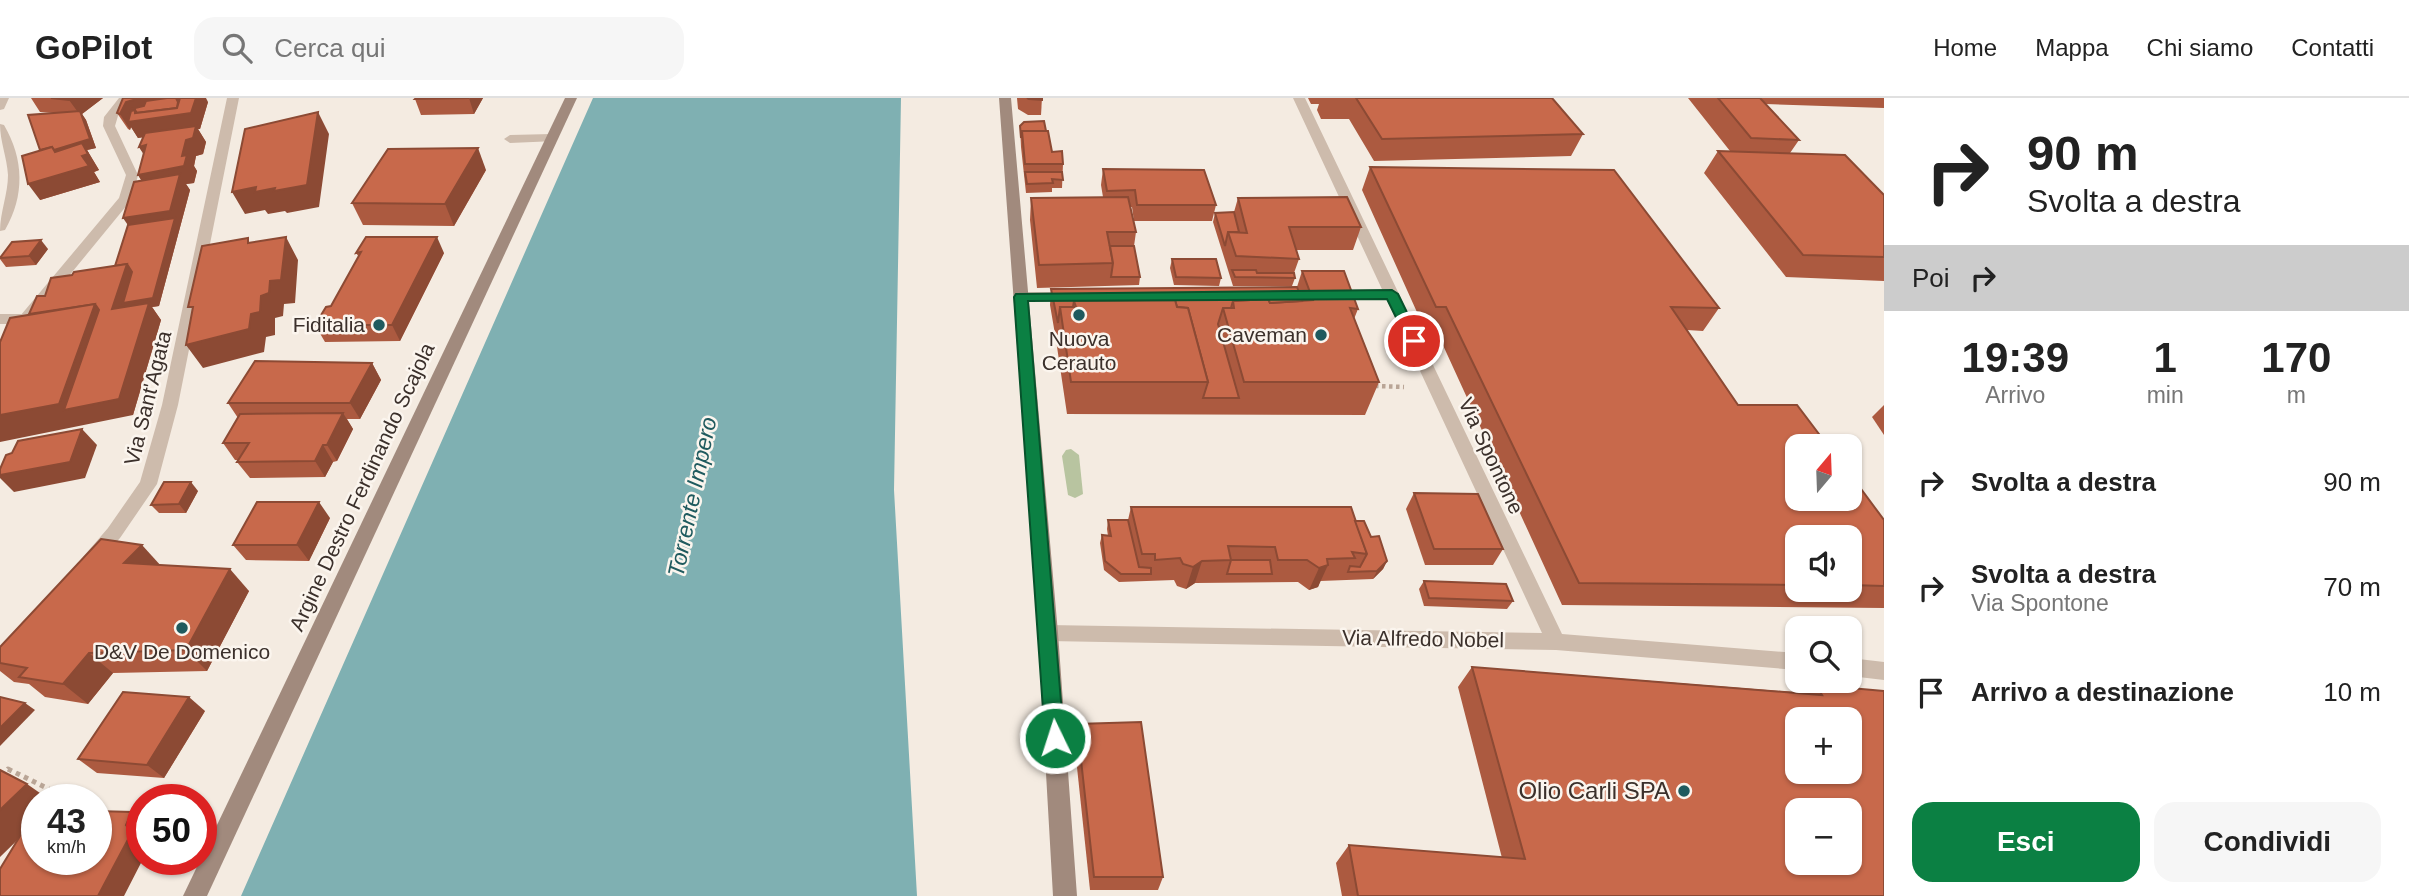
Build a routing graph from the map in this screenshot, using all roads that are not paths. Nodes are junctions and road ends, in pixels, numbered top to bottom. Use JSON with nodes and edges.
{"nodes":[{"id":1,"x":3,"y":98,"type":"edge"},
{"id":2,"x":126,"y":98,"type":"edge"},
{"id":3,"x":233,"y":98,"type":"edge"},
{"id":4,"x":571,"y":98,"type":"edge"},
{"id":5,"x":1005,"y":98,"type":"edge"},
{"id":6,"x":1299,"y":98,"type":"edge"},
{"id":7,"x":0,"y":106,"type":"edge"},
{"id":8,"x":0,"y":128,"type":"edge"},
{"id":9,"x":552,"y":138,"type":"junction"},
{"id":10,"x":510,"y":139,"type":"dead end"},
{"id":11,"x":0,"y":227,"type":"edge"},
{"id":12,"x":1392,"y":294,"type":"junction"},
{"id":13,"x":1309,"y":295,"type":"edge"},
{"id":14,"x":1021,"y":297,"type":"junction"},
{"id":15,"x":1089,"y":297,"type":"edge"},
{"id":16,"x":0,"y":319,"type":"edge"},
{"id":17,"x":26,"y":319,"type":"junction"},
{"id":18,"x":0,"y":350,"type":"edge"},
{"id":19,"x":79,"y":571,"type":"edge"},
{"id":20,"x":1048,"y":633,"type":"junction"},
{"id":21,"x":1556,"y":642,"type":"junction"},
{"id":22,"x":1785,"y":661,"type":"edge"},
{"id":23,"x":1862,"y":668,"type":"edge"},
{"id":24,"x":1884,"y":671,"type":"edge"},
{"id":25,"x":195,"y":896,"type":"edge"},
{"id":26,"x":1065,"y":896,"type":"edge"}],
"edges":[{"from":1,"to":7,"type":"street"},
{"from":2,"to":17,"type":"street"},
{"from":3,"to":19,"type":"street","name":"Via Sant'Agata"},
{"from":4,"to":9,"type":"main road","name":"Argine Destro Ferdinando Scajola"},
{"from":5,"to":14,"type":"main road"},
{"from":6,"to":12,"type":"street","name":"Via Spontone"},
{"from":8,"to":11,"type":"street"},
{"from":9,"to":10,"type":"street"},
{"from":9,"to":25,"type":"main road","name":"Argine Destro Ferdinando Scajola"},
{"from":12,"to":13,"type":"street"},
{"from":12,"to":21,"type":"street","name":"Via Spontone"},
{"from":14,"to":15,"type":"street"},
{"from":14,"to":20,"type":"main road"},
{"from":16,"to":17,"type":"street"},
{"from":17,"to":18,"type":"street"},
{"from":20,"to":21,"type":"street","name":"Via Alfredo Nobel"},
{"from":20,"to":26,"type":"main road"},
{"from":21,"to":22,"type":"street","name":"Via Alfredo Nobel"},
{"from":23,"to":24,"type":"street"}]}
